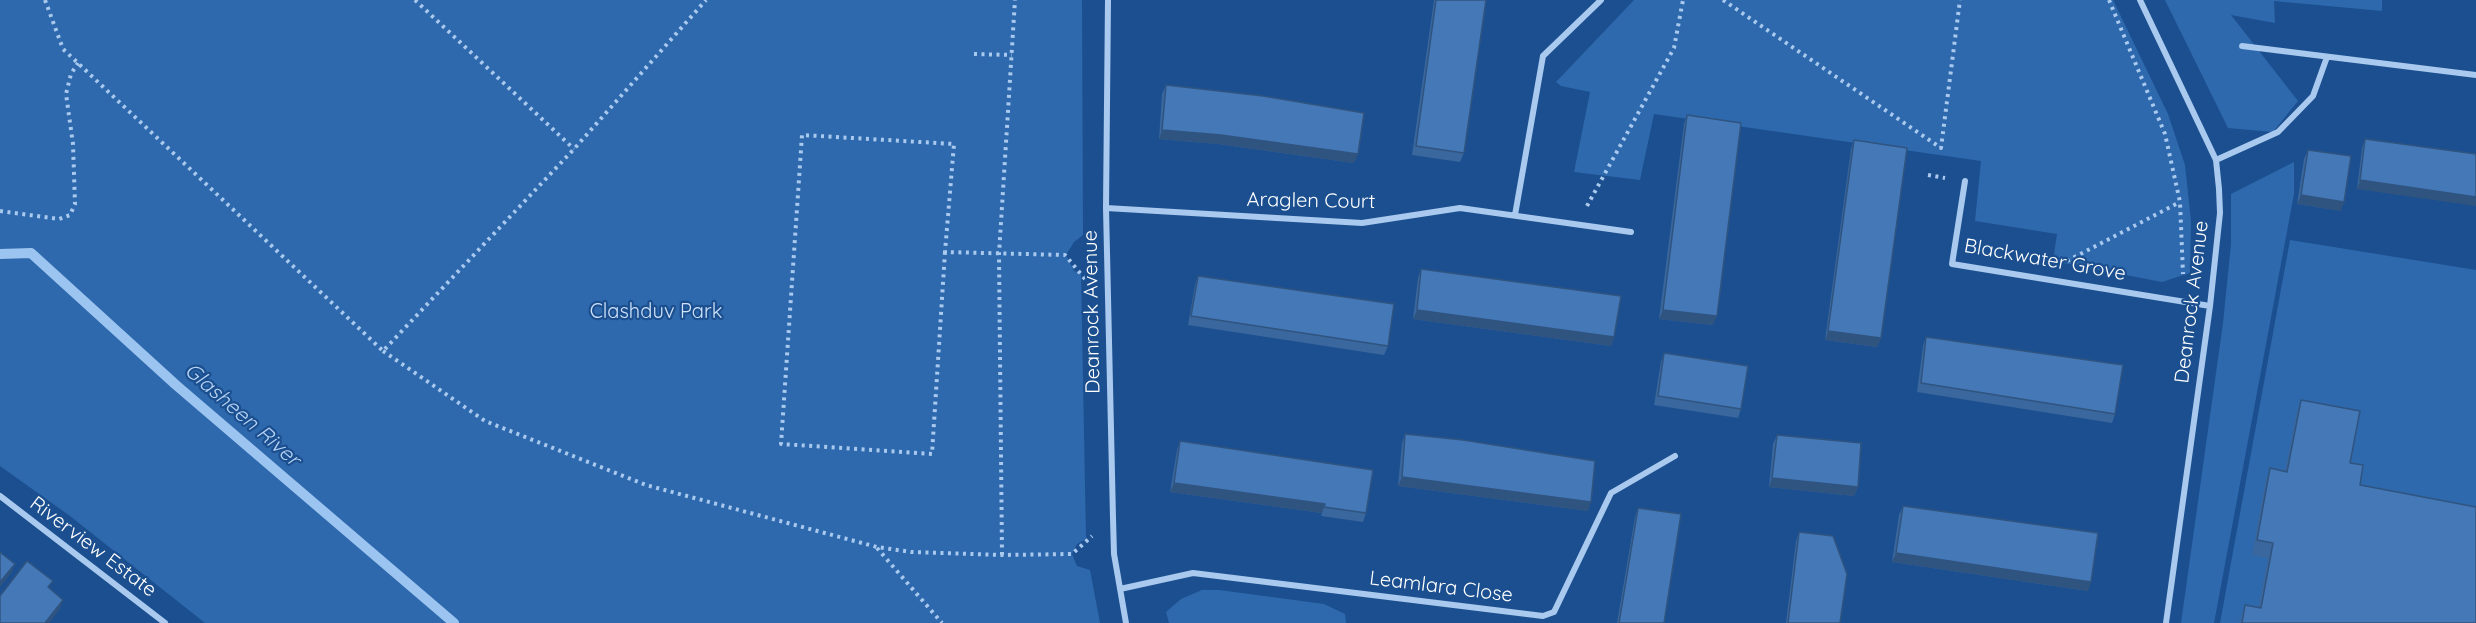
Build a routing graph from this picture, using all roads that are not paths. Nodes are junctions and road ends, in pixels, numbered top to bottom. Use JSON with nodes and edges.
{"nodes":[{"id":1,"x":1108,"y":0,"type":"edge"},
{"id":2,"x":1601,"y":0,"type":"edge"},
{"id":3,"x":2140,"y":0,"type":"edge"},
{"id":4,"x":2242,"y":46,"type":"dead end"},
{"id":5,"x":2327,"y":57,"type":"junction"},
{"id":6,"x":2476,"y":75,"type":"edge"},
{"id":7,"x":2216,"y":160,"type":"junction"},
{"id":8,"x":1965,"y":181,"type":"dead end"},
{"id":9,"x":1106,"y":208,"type":"junction"},
{"id":10,"x":1515,"y":215,"type":"junction"},
{"id":11,"x":1631,"y":232,"type":"dead end"},
{"id":12,"x":2210,"y":306,"type":"junction"},
{"id":13,"x":1675,"y":456,"type":"dead end"},
{"id":14,"x":0,"y":496,"type":"edge"},
{"id":15,"x":1120,"y":589,"type":"junction"},
{"id":16,"x":165,"y":623,"type":"edge"},
{"id":17,"x":1126,"y":623,"type":"edge"},
{"id":18,"x":2166,"y":623,"type":"edge"}],
"edges":[{"from":1,"to":9,"type":"street","name":"Deanrock Avenue"},
{"from":2,"to":10,"type":"street"},
{"from":3,"to":7,"type":"street","name":"Deanrock Avenue"},
{"from":4,"to":5,"type":"street"},
{"from":5,"to":6,"type":"street"},
{"from":5,"to":7,"type":"street"},
{"from":7,"to":12,"type":"street","name":"Deanrock Avenue"},
{"from":8,"to":12,"type":"street","name":"Blackwater Grove"},
{"from":9,"to":10,"type":"street","name":"Araglen Court"},
{"from":9,"to":15,"type":"street","name":"Deanrock Avenue"},
{"from":10,"to":11,"type":"street","name":"Araglen Court"},
{"from":12,"to":18,"type":"street","name":"Deanrock Avenue"},
{"from":13,"to":15,"type":"street","name":"Leamlara Close"},
{"from":14,"to":16,"type":"street","name":"Riverview Estate"},
{"from":15,"to":17,"type":"street","name":"Deanrock Avenue"}]}
